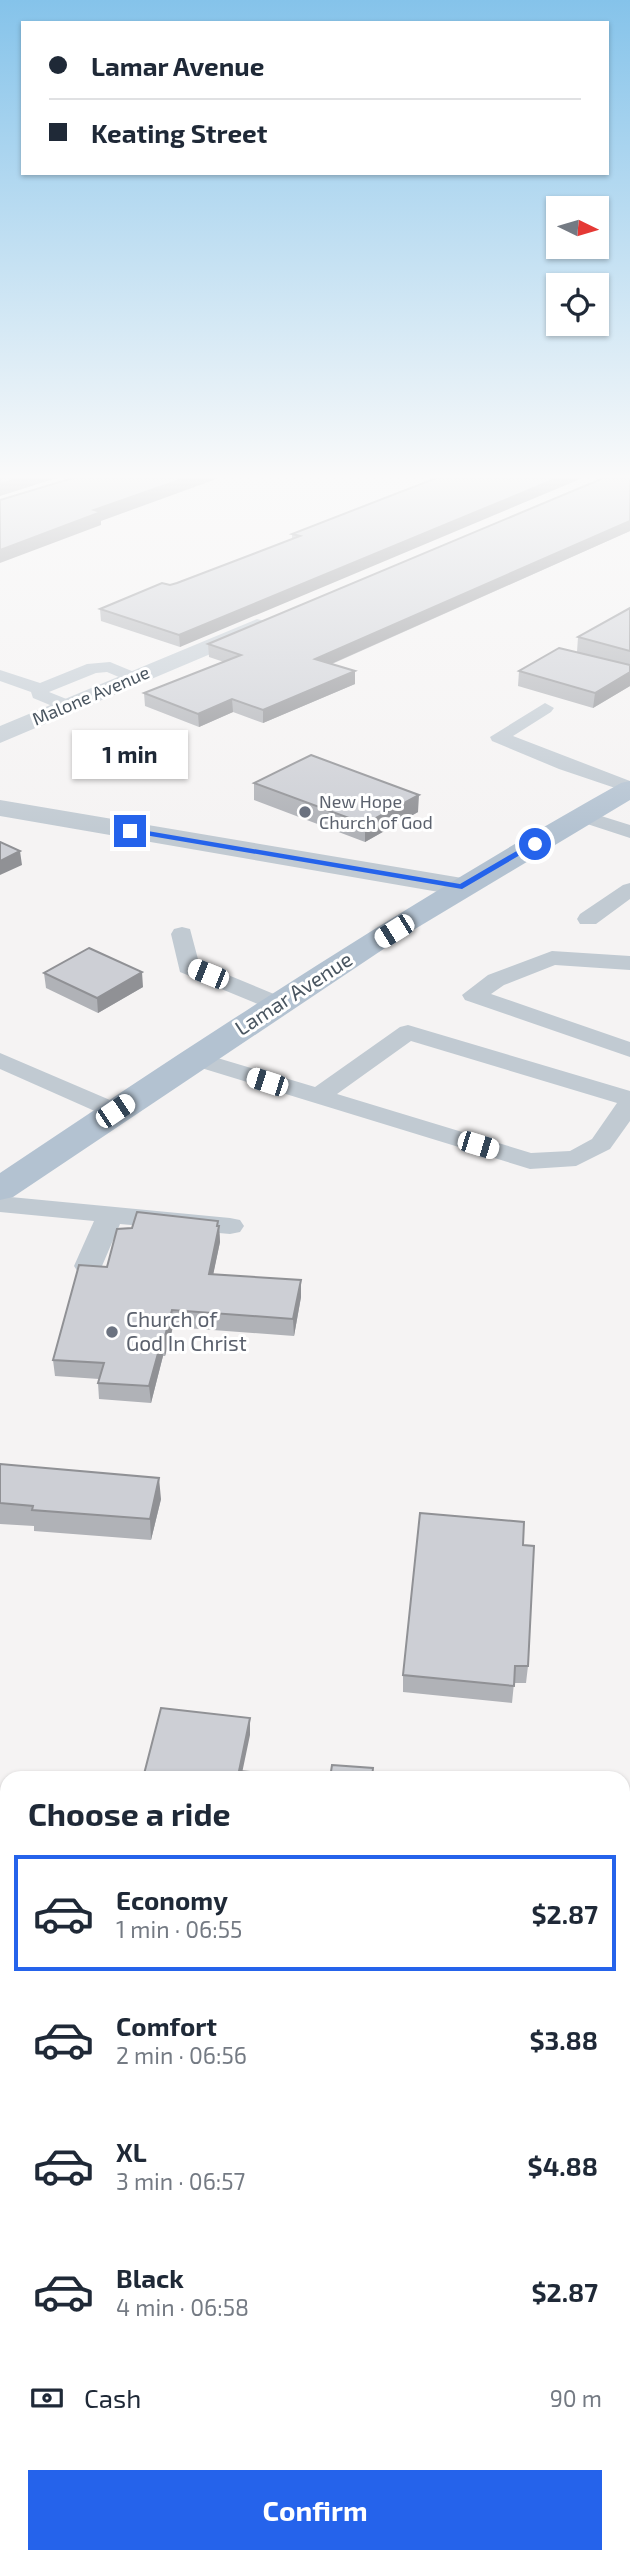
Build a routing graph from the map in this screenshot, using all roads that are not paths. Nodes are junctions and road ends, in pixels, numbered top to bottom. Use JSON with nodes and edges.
{"nodes":[{"id":1,"x":274,"y":618,"type":"edge"},
{"id":2,"x":0,"y":675,"type":"edge"},
{"id":3,"x":133,"y":678,"type":"junction"},
{"id":4,"x":40,"y":689,"type":"junction"},
{"id":5,"x":68,"y":706,"type":"junction"},
{"id":6,"x":545,"y":708,"type":"dead end"},
{"id":7,"x":0,"y":735,"type":"edge"},
{"id":8,"x":630,"y":788,"type":"edge"},
{"id":9,"x":0,"y":808,"type":"edge"},
{"id":10,"x":582,"y":816,"type":"junction"},
{"id":11,"x":630,"y":832,"type":"edge"},
{"id":12,"x":462,"y":887,"type":"junction"},
{"id":13,"x":630,"y":889,"type":"edge"},
{"id":14,"x":588,"y":919,"type":"dead end"},
{"id":15,"x":182,"y":934,"type":"dead end"},
{"id":16,"x":630,"y":963,"type":"edge"},
{"id":17,"x":278,"y":1004,"type":"junction"},
{"id":18,"x":630,"y":1050,"type":"edge"},
{"id":19,"x":194,"y":1058,"type":"junction"},
{"id":20,"x":0,"y":1060,"type":"edge"},
{"id":21,"x":317,"y":1097,"type":"junction"},
{"id":22,"x":630,"y":1101,"type":"edge"},
{"id":23,"x":115,"y":1111,"type":"junction"},
{"id":24,"x":0,"y":1189,"type":"edge"},
{"id":25,"x":0,"y":1204,"type":"edge"},
{"id":26,"x":110,"y":1215,"type":"junction"},
{"id":27,"x":230,"y":1226,"type":"dead end"},
{"id":28,"x":88,"y":1266,"type":"edge"}],
"edges":[{"from":1,"to":3,"type":"street","name":"Malone Avenue"},
{"from":2,"to":4,"type":"lane"},
{"from":3,"to":4,"type":"lane"},
{"from":3,"to":5,"type":"street","name":"Malone Avenue"},
{"from":4,"to":5,"type":"lane"},
{"from":5,"to":7,"type":"street","name":"Malone Avenue"},
{"from":6,"to":8,"type":"lane"},
{"from":8,"to":10,"type":"main road","name":"Lamar Avenue"},
{"from":9,"to":12,"type":"street"},
{"from":10,"to":11,"type":"lane"},
{"from":10,"to":12,"type":"main road","name":"Lamar Avenue"},
{"from":12,"to":17,"type":"main road","name":"Lamar Avenue"},
{"from":13,"to":14,"type":"lane"},
{"from":15,"to":17,"type":"lane"},
{"from":16,"to":18,"type":"lane"},
{"from":17,"to":19,"type":"main road","name":"Lamar Avenue"},
{"from":19,"to":21,"type":"lane"},
{"from":19,"to":23,"type":"main road","name":"Lamar Avenue"},
{"from":20,"to":23,"type":"lane"},
{"from":21,"to":22,"type":"lane"},
{"from":21,"to":22,"type":"lane"},
{"from":23,"to":24,"type":"main road","name":"Lamar Avenue"},
{"from":25,"to":26,"type":"lane"},
{"from":26,"to":27,"type":"lane"},
{"from":26,"to":28,"type":"lane"}]}
